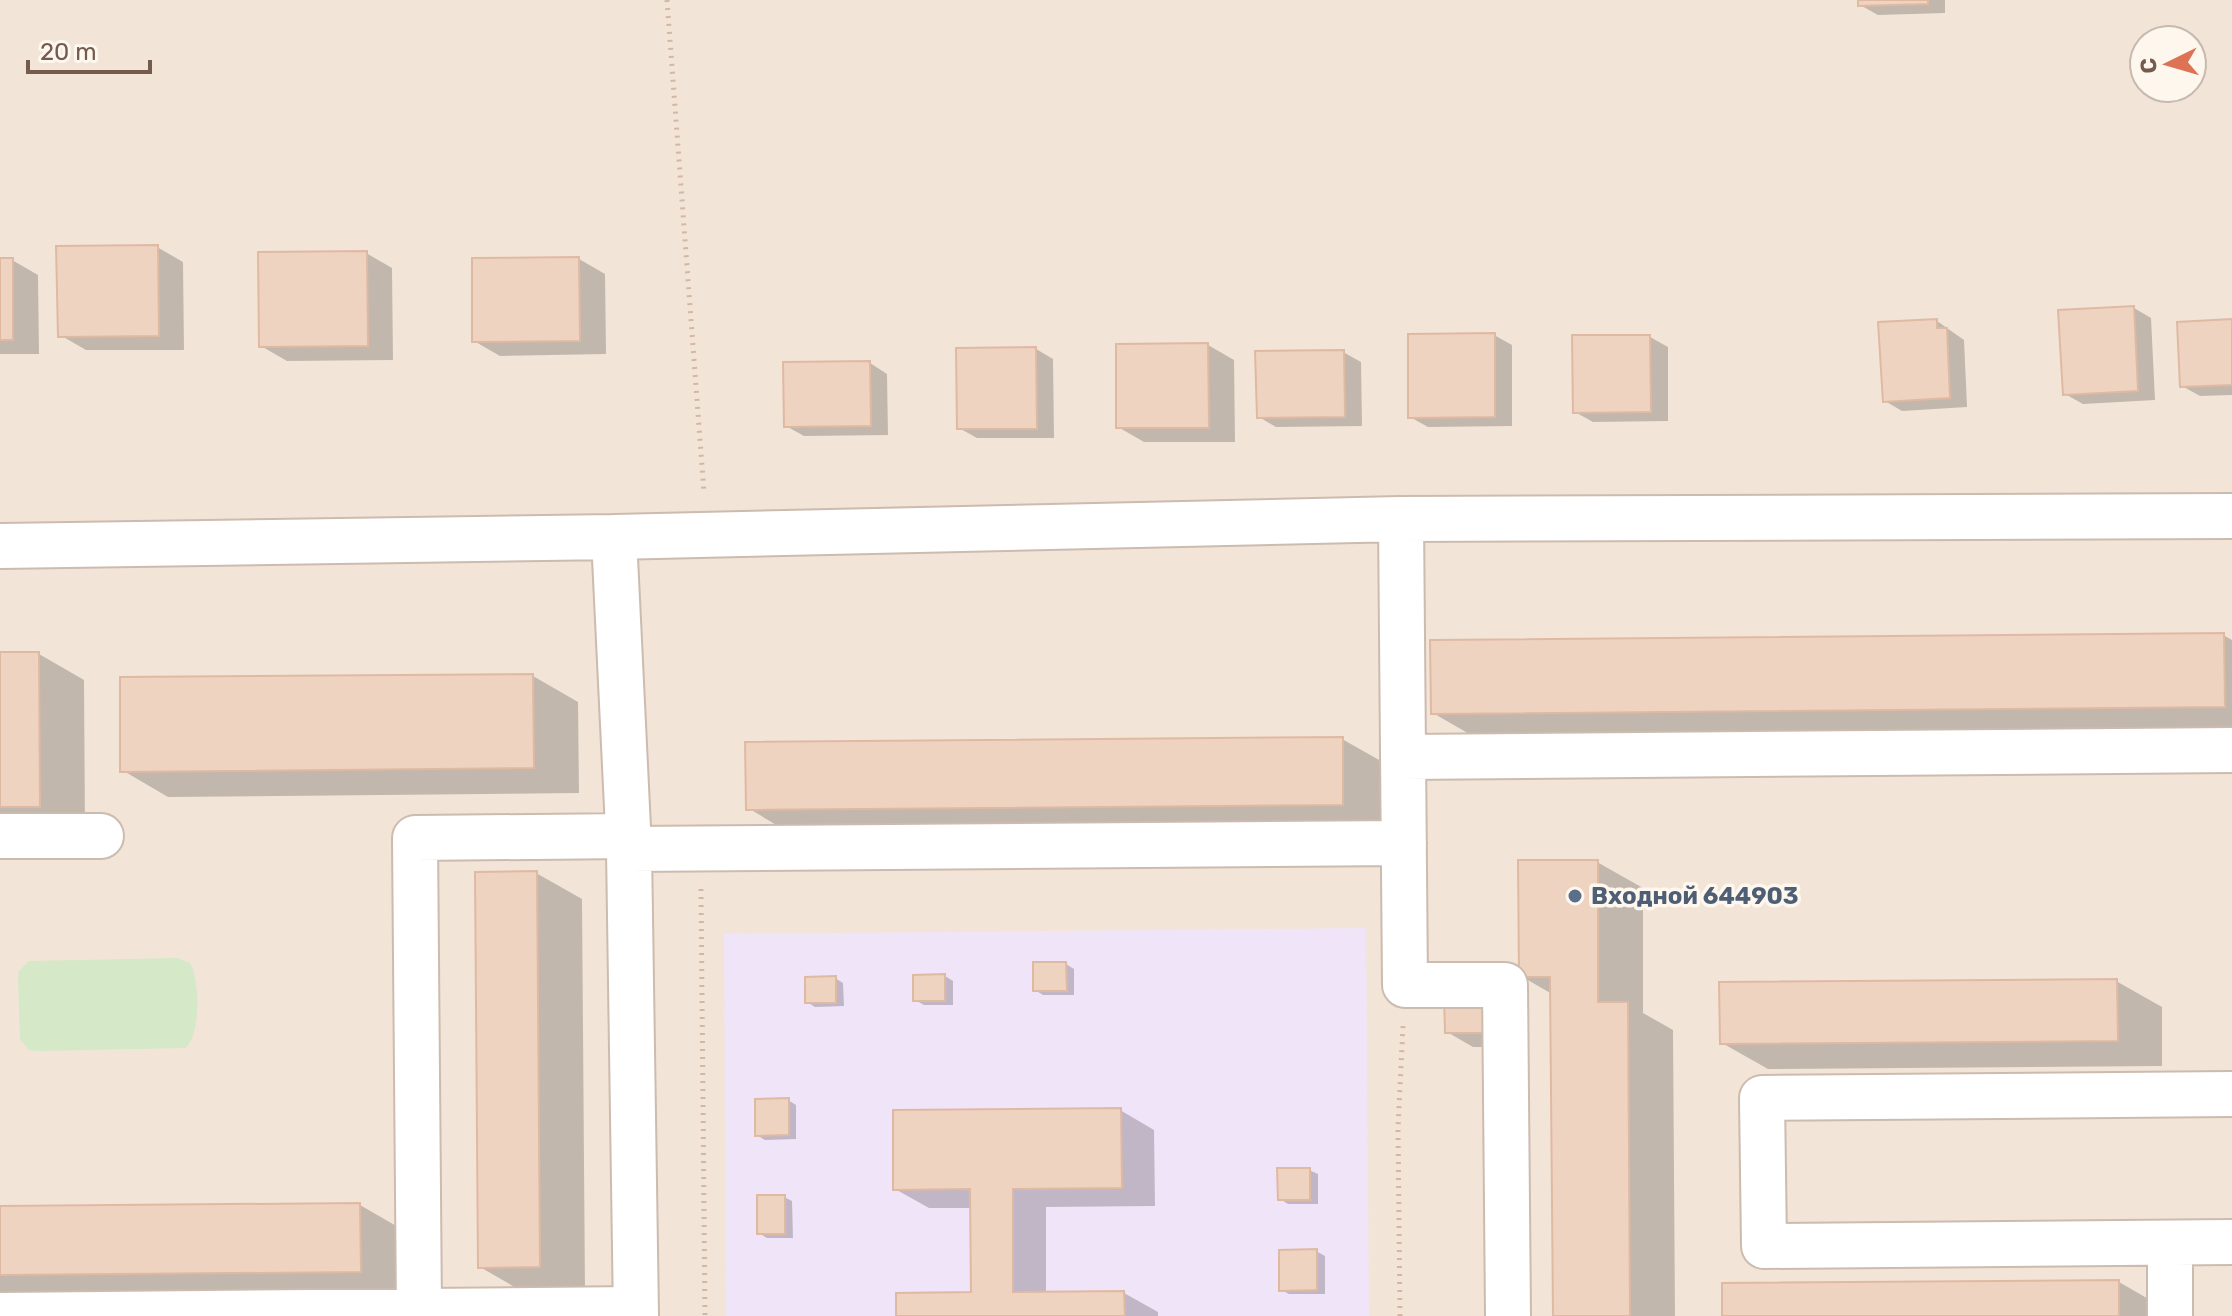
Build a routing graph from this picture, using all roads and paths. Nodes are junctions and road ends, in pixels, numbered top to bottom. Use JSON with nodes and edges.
{"nodes":[{"id":1,"x":667,"y":0,"type":"edge"},
{"id":2,"x":2232,"y":516,"type":"edge"},
{"id":3,"x":1401,"y":519,"type":"junction"},
{"id":4,"x":707,"y":534,"type":"junction"},
{"id":5,"x":614,"y":537,"type":"junction"},
{"id":6,"x":0,"y":546,"type":"edge"},
{"id":7,"x":2232,"y":750,"type":"edge"},
{"id":8,"x":1403,"y":757,"type":"junction"},
{"id":9,"x":0,"y":836,"type":"edge"},
{"id":10,"x":101,"y":836,"type":"dead end"},
{"id":11,"x":629,"y":842,"type":"junction"},
{"id":12,"x":1404,"y":843,"type":"junction"},
{"id":13,"x":701,"y":848,"type":"junction"},
{"id":14,"x":1405,"y":985,"type":"junction"},
{"id":15,"x":2232,"y":1094,"type":"edge"},
{"id":16,"x":2232,"y":1242,"type":"edge"},
{"id":17,"x":2170,"y":1243,"type":"junction"},
{"id":18,"x":419,"y":1311,"type":"junction"},
{"id":19,"x":636,"y":1313,"type":"edge"},
{"id":20,"x":0,"y":1315,"type":"edge"},
{"id":21,"x":705,"y":1316,"type":"edge"},
{"id":22,"x":1400,"y":1316,"type":"edge"},
{"id":23,"x":1508,"y":1316,"type":"edge"},
{"id":24,"x":2170,"y":1316,"type":"edge"}],
"edges":[{"from":1,"to":4,"type":"path"},
{"from":2,"to":3,"type":"street"},
{"from":3,"to":4,"type":"street"},
{"from":3,"to":8,"type":"street"},
{"from":4,"to":5,"type":"street"},
{"from":5,"to":6,"type":"street"},
{"from":5,"to":11,"type":"street"},
{"from":7,"to":8,"type":"street"},
{"from":8,"to":12,"type":"street"},
{"from":9,"to":10,"type":"street"},
{"from":11,"to":13,"type":"street"},
{"from":11,"to":18,"type":"street"},
{"from":11,"to":19,"type":"street"},
{"from":12,"to":13,"type":"street"},
{"from":12,"to":14,"type":"street"},
{"from":13,"to":21,"type":"path"},
{"from":14,"to":22,"type":"path"},
{"from":14,"to":23,"type":"street"},
{"from":15,"to":17,"type":"street"},
{"from":16,"to":17,"type":"street"},
{"from":17,"to":24,"type":"street"},
{"from":18,"to":19,"type":"street"},
{"from":18,"to":20,"type":"street"}]}
